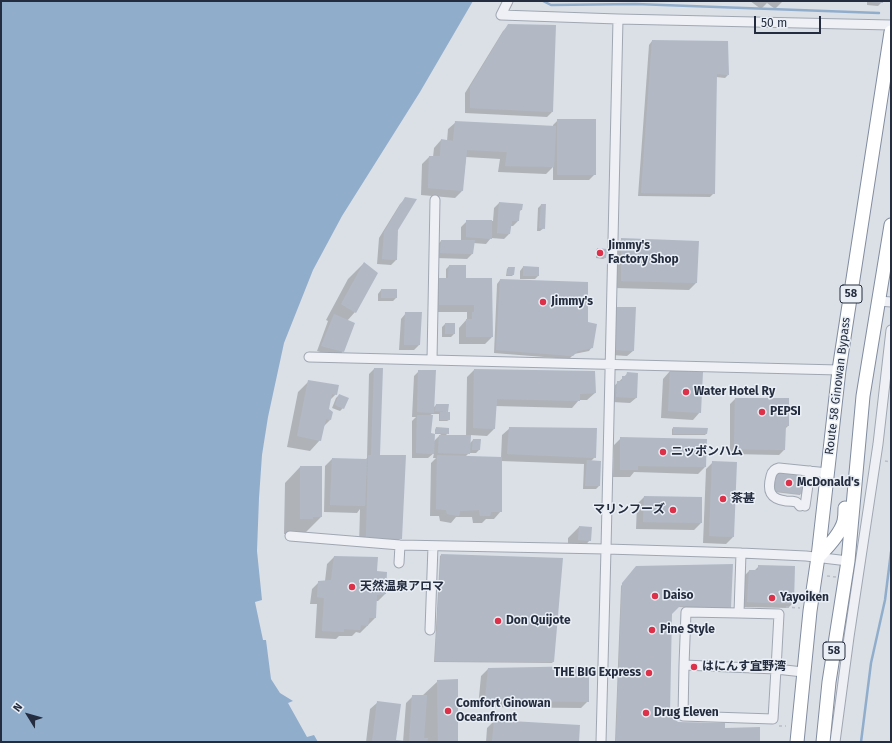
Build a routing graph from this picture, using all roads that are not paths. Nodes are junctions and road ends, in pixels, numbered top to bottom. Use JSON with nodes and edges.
{"nodes":[{"id":1,"x":508,"y":1,"type":"edge"},
{"id":2,"x":618,"y":20,"type":"junction"},
{"id":3,"x":891,"y":25,"type":"edge"},
{"id":4,"x":891,"y":32,"type":"edge"},
{"id":5,"x":435,"y":200,"type":"dead end"},
{"id":6,"x":891,"y":225,"type":"edge"},
{"id":7,"x":885,"y":301,"type":"edge"},
{"id":8,"x":891,"y":330,"type":"edge"},
{"id":9,"x":309,"y":357,"type":"dead end"},
{"id":10,"x":432,"y":360,"type":"junction"},
{"id":11,"x":610,"y":364,"type":"junction"},
{"id":12,"x":839,"y":370,"type":"junction"},
{"id":13,"x":863,"y":396,"type":"junction"},
{"id":14,"x":810,"y":471,"type":"junction"},
{"id":15,"x":828,"y":473,"type":"junction"},
{"id":16,"x":290,"y":536,"type":"dead end"},
{"id":17,"x":400,"y":545,"type":"junction"},
{"id":18,"x":433,"y":546,"type":"junction"},
{"id":19,"x":606,"y":549,"type":"junction"},
{"id":20,"x":741,"y":553,"type":"junction"},
{"id":21,"x":818,"y":557,"type":"junction"},
{"id":22,"x":848,"y":561,"type":"junction"},
{"id":23,"x":399,"y":563,"type":"dead end"},
{"id":24,"x":739,"y":614,"type":"junction"},
{"id":25,"x":430,"y":630,"type":"dead end"},
{"id":26,"x":684,"y":665,"type":"junction"},
{"id":27,"x":776,"y":669,"type":"junction"},
{"id":28,"x":803,"y":672,"type":"junction"},
{"id":29,"x":601,"y":742,"type":"edge"},
{"id":30,"x":797,"y":742,"type":"edge"},
{"id":31,"x":823,"y":742,"type":"edge"},
{"id":32,"x":835,"y":742,"type":"edge"}],
"edges":[{"from":1,"to":2,"type":"street"},
{"from":2,"to":3,"type":"street"},
{"from":2,"to":11,"type":"street"},
{"from":4,"to":12,"type":"highway","name":"Route 58 Ginowan Bypass","number":"58"},
{"from":5,"to":10,"type":"street"},
{"from":6,"to":7,"type":"highway","number":"58"},
{"from":7,"to":13,"type":"highway","number":"58"},
{"from":8,"to":32,"type":"street"},
{"from":9,"to":10,"type":"street"},
{"from":10,"to":11,"type":"street"},
{"from":11,"to":12,"type":"street"},
{"from":11,"to":19,"type":"street"},
{"from":12,"to":15,"type":"highway","name":"Route 58 Ginowan Bypass","number":"58"},
{"from":13,"to":21,"type":"highway"},
{"from":13,"to":22,"type":"highway","number":"58"},
{"from":14,"to":14,"type":"street"},
{"from":14,"to":15,"type":"street"},
{"from":15,"to":21,"type":"highway","name":"Route 58 Ginowan Bypass","number":"58"},
{"from":16,"to":17,"type":"street"},
{"from":17,"to":18,"type":"street"},
{"from":17,"to":23,"type":"street"},
{"from":18,"to":19,"type":"street"},
{"from":18,"to":25,"type":"street"},
{"from":19,"to":20,"type":"street"},
{"from":19,"to":29,"type":"street"},
{"from":20,"to":21,"type":"street"},
{"from":20,"to":24,"type":"street"},
{"from":21,"to":22,"type":"street"},
{"from":21,"to":28,"type":"highway","name":"Route 58 Ginowan Bypass","number":"58"},
{"from":22,"to":31,"type":"highway","number":"58"},
{"from":24,"to":26,"type":"street"},
{"from":24,"to":27,"type":"street"},
{"from":26,"to":27,"type":"street"},
{"from":26,"to":27,"type":"street"},
{"from":27,"to":28,"type":"street"},
{"from":28,"to":30,"type":"highway","name":"Route 58 Ginowan Bypass","number":"58"}]}
